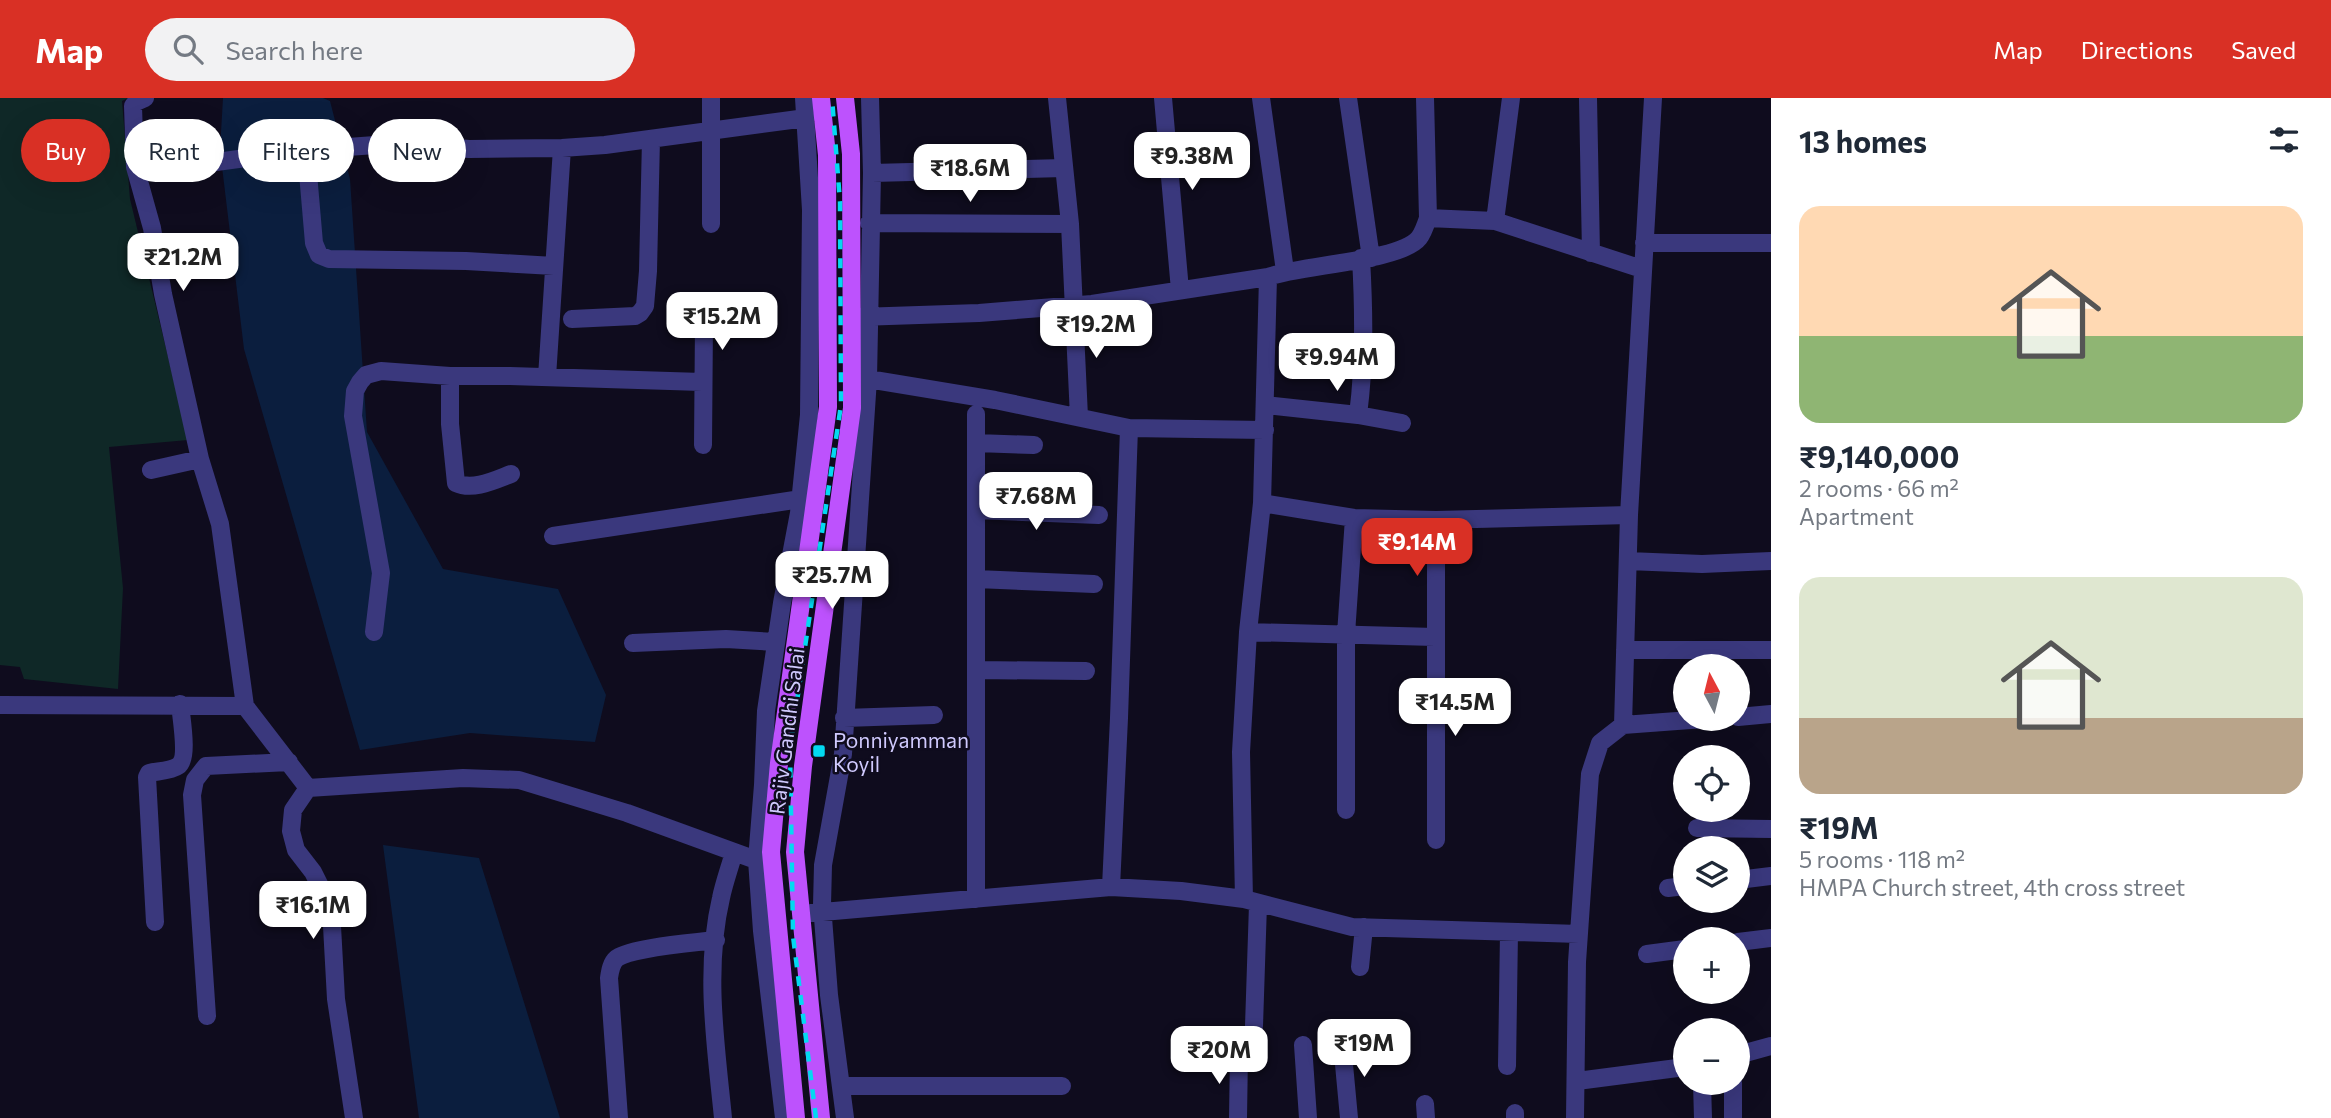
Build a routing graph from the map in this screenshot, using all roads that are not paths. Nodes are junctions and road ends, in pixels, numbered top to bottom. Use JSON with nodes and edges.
{"nodes":[{"id":1,"x":145,"y":98,"type":"edge"},
{"id":2,"x":711,"y":98,"type":"edge"},
{"id":3,"x":804,"y":98,"type":"edge"},
{"id":4,"x":821,"y":98,"type":"edge"},
{"id":5,"x":845,"y":98,"type":"edge"},
{"id":6,"x":872,"y":98,"type":"edge"},
{"id":7,"x":1057,"y":98,"type":"edge"},
{"id":8,"x":1163,"y":98,"type":"edge"},
{"id":9,"x":1261,"y":98,"type":"edge"},
{"id":10,"x":1348,"y":98,"type":"edge"},
{"id":11,"x":1425,"y":98,"type":"edge"},
{"id":12,"x":1511,"y":98,"type":"edge"},
{"id":13,"x":1588,"y":98,"type":"edge"},
{"id":14,"x":1653,"y":98,"type":"edge"},
{"id":15,"x":806,"y":118,"type":"junction"},
{"id":16,"x":712,"y":131,"type":"junction"},
{"id":17,"x":650,"y":139,"type":"junction"},
{"id":18,"x":354,"y":147,"type":"edge"},
{"id":19,"x":562,"y":148,"type":"junction"},
{"id":20,"x":1064,"y":168,"type":"junction"},
{"id":21,"x":872,"y":173,"type":"junction"},
{"id":22,"x":309,"y":182,"type":"edge"},
{"id":23,"x":1428,"y":218,"type":"junction"},
{"id":24,"x":1495,"y":221,"type":"junction"},
{"id":25,"x":870,"y":223,"type":"junction"},
{"id":26,"x":1070,"y":223,"type":"junction"},
{"id":27,"x":711,"y":224,"type":"dead end"},
{"id":28,"x":1644,"y":243,"type":"junction"},
{"id":29,"x":1771,"y":243,"type":"edge"},
{"id":30,"x":1591,"y":253,"type":"junction"},
{"id":31,"x":1366,"y":258,"type":"junction"},
{"id":32,"x":554,"y":266,"type":"junction"},
{"id":33,"x":1642,"y":269,"type":"junction"},
{"id":34,"x":1277,"y":274,"type":"junction"},
{"id":35,"x":1181,"y":290,"type":"junction"},
{"id":36,"x":1074,"y":305,"type":"junction"},
{"id":37,"x":871,"y":316,"type":"junction"},
{"id":38,"x":852,"y":317,"type":"junction"},
{"id":39,"x":572,"y":319,"type":"dead end"},
{"id":40,"x":704,"y":322,"type":"dead end"},
{"id":41,"x":450,"y":376,"type":"junction"},
{"id":42,"x":547,"y":377,"type":"junction"},
{"id":43,"x":868,"y":379,"type":"junction"},
{"id":44,"x":702,"y":382,"type":"junction"},
{"id":45,"x":1266,"y":405,"type":"junction"},
{"id":46,"x":976,"y":414,"type":"dead end"},
{"id":47,"x":1357,"y":415,"type":"junction"},
{"id":48,"x":1079,"y":417,"type":"junction"},
{"id":49,"x":1402,"y":423,"type":"dead end"},
{"id":50,"x":1129,"y":428,"type":"junction"},
{"id":51,"x":1265,"y":430,"type":"junction"},
{"id":52,"x":976,"y":443,"type":"junction"},
{"id":53,"x":703,"y":445,"type":"dead end"},
{"id":54,"x":1034,"y":445,"type":"dead end"},
{"id":55,"x":200,"y":459,"type":"junction"},
{"id":56,"x":151,"y":470,"type":"dead end"},
{"id":57,"x":511,"y":474,"type":"dead end"},
{"id":58,"x":801,"y":499,"type":"junction"},
{"id":59,"x":1262,"y":503,"type":"junction"},
{"id":60,"x":976,"y":510,"type":"junction"},
{"id":61,"x":1099,"y":515,"type":"dead end"},
{"id":62,"x":1629,"y":515,"type":"junction"},
{"id":63,"x":1354,"y":518,"type":"junction"},
{"id":64,"x":1436,"y":520,"type":"junction"},
{"id":65,"x":553,"y":536,"type":"dead end"},
{"id":66,"x":1628,"y":561,"type":"junction"},
{"id":67,"x":1771,"y":561,"type":"edge"},
{"id":68,"x":976,"y":579,"type":"junction"},
{"id":69,"x":1094,"y":584,"type":"dead end"},
{"id":70,"x":374,"y":632,"type":"dead end"},
{"id":71,"x":1248,"y":632,"type":"junction"},
{"id":72,"x":1346,"y":634,"type":"junction"},
{"id":73,"x":1435,"y":637,"type":"junction"},
{"id":74,"x":776,"y":642,"type":"junction"},
{"id":75,"x":633,"y":643,"type":"dead end"},
{"id":76,"x":1625,"y":650,"type":"junction"},
{"id":77,"x":1771,"y":650,"type":"edge"},
{"id":78,"x":976,"y":670,"type":"junction"},
{"id":79,"x":1086,"y":671,"type":"dead end"},
{"id":80,"x":180,"y":704,"type":"junction"},
{"id":81,"x":0,"y":705,"type":"edge"},
{"id":82,"x":245,"y":706,"type":"junction"},
{"id":83,"x":934,"y":715,"type":"dead end"},
{"id":84,"x":1771,"y":715,"type":"edge"},
{"id":85,"x":1750,"y":716,"type":"edge"},
{"id":86,"x":844,"y":718,"type":"junction"},
{"id":87,"x":1673,"y":721,"type":"edge"},
{"id":88,"x":1623,"y":725,"type":"junction"},
{"id":89,"x":289,"y":762,"type":"junction"},
{"id":90,"x":206,"y":766,"type":"junction"},
{"id":91,"x":176,"y":768,"type":"junction"},
{"id":92,"x":308,"y":788,"type":"junction"},
{"id":93,"x":1346,"y":810,"type":"dead end"},
{"id":94,"x":1697,"y":828,"type":"dead end"},
{"id":95,"x":1771,"y":829,"type":"edge"},
{"id":96,"x":1436,"y":840,"type":"dead end"},
{"id":97,"x":734,"y":852,"type":"junction"},
{"id":98,"x":765,"y":863,"type":"junction"},
{"id":99,"x":1771,"y":876,"type":"edge"},
{"id":100,"x":1750,"y":879,"type":"edge"},
{"id":101,"x":1111,"y":887,"type":"junction"},
{"id":102,"x":976,"y":899,"type":"junction"},
{"id":103,"x":1251,"y":901,"type":"junction"},
{"id":104,"x":823,"y":912,"type":"junction"},
{"id":105,"x":802,"y":914,"type":"junction"},
{"id":106,"x":155,"y":922,"type":"dead end"},
{"id":107,"x":1364,"y":927,"type":"junction"},
{"id":108,"x":1509,"y":932,"type":"junction"},
{"id":109,"x":1579,"y":934,"type":"junction"},
{"id":110,"x":1771,"y":938,"type":"edge"},
{"id":111,"x":716,"y":940,"type":"junction"},
{"id":112,"x":1750,"y":941,"type":"edge"},
{"id":113,"x":1673,"y":951,"type":"edge"},
{"id":114,"x":1647,"y":954,"type":"dead end"},
{"id":115,"x":1360,"y":967,"type":"dead end"},
{"id":116,"x":207,"y":1016,"type":"dead end"},
{"id":117,"x":1254,"y":1026,"type":"dead end"},
{"id":118,"x":1342,"y":1043,"type":"dead end"},
{"id":119,"x":1303,"y":1045,"type":"dead end"},
{"id":120,"x":1771,"y":1046,"type":"edge"},
{"id":121,"x":1750,"y":1052,"type":"edge"},
{"id":122,"x":1239,"y":1054,"type":"dead end"},
{"id":123,"x":1507,"y":1066,"type":"dead end"},
{"id":124,"x":1673,"y":1069,"type":"edge"},
{"id":125,"x":1577,"y":1081,"type":"junction"},
{"id":126,"x":842,"y":1086,"type":"junction"},
{"id":127,"x":1062,"y":1086,"type":"dead end"},
{"id":128,"x":1702,"y":1095,"type":"edge"},
{"id":129,"x":1733,"y":1095,"type":"edge"},
{"id":130,"x":354,"y":1118,"type":"edge"},
{"id":131,"x":619,"y":1118,"type":"edge"},
{"id":132,"x":723,"y":1118,"type":"edge"},
{"id":133,"x":784,"y":1118,"type":"edge"},
{"id":134,"x":796,"y":1118,"type":"edge"},
{"id":135,"x":821,"y":1118,"type":"edge"},
{"id":136,"x":845,"y":1118,"type":"edge"},
{"id":137,"x":1238,"y":1118,"type":"edge"},
{"id":138,"x":1308,"y":1118,"type":"edge"},
{"id":139,"x":1349,"y":1118,"type":"edge"},
{"id":140,"x":1576,"y":1118,"type":"edge"},
{"id":141,"x":1703,"y":1118,"type":"edge"},
{"id":142,"x":1733,"y":1118,"type":"edge"}],
"edges":[{"from":1,"to":55,"type":"street"},
{"from":2,"to":16,"type":"street"},
{"from":3,"to":15,"type":"street"},
{"from":4,"to":98,"type":"main road","name":"Rajiv Gandhi Salai"},
{"from":5,"to":38,"type":"main road","name":"Rajiv Gandhi Salai"},
{"from":6,"to":21,"type":"street"},
{"from":7,"to":20,"type":"street"},
{"from":8,"to":35,"type":"street"},
{"from":9,"to":34,"type":"street"},
{"from":10,"to":31,"type":"street"},
{"from":11,"to":23,"type":"street"},
{"from":12,"to":24,"type":"street"},
{"from":13,"to":30,"type":"street"},
{"from":14,"to":28,"type":"street"},
{"from":15,"to":16,"type":"street"},
{"from":15,"to":58,"type":"street"},
{"from":16,"to":17,"type":"street"},
{"from":16,"to":27,"type":"street"},
{"from":17,"to":19,"type":"street"},
{"from":17,"to":39,"type":"street"},
{"from":18,"to":19,"type":"street"},
{"from":19,"to":32,"type":"street"},
{"from":20,"to":21,"type":"street"},
{"from":20,"to":26,"type":"street"},
{"from":21,"to":25,"type":"street"},
{"from":22,"to":32,"type":"street"},
{"from":23,"to":24,"type":"street"},
{"from":23,"to":31,"type":"street"},
{"from":24,"to":30,"type":"street"},
{"from":25,"to":26,"type":"street"},
{"from":25,"to":37,"type":"street"},
{"from":26,"to":36,"type":"street"},
{"from":28,"to":29,"type":"street"},
{"from":28,"to":33,"type":"street"},
{"from":30,"to":33,"type":"street"},
{"from":31,"to":34,"type":"street"},
{"from":31,"to":47,"type":"street"},
{"from":32,"to":42,"type":"street"},
{"from":33,"to":62,"type":"street"},
{"from":34,"to":35,"type":"street"},
{"from":34,"to":45,"type":"street"},
{"from":35,"to":36,"type":"street"},
{"from":36,"to":37,"type":"street"},
{"from":36,"to":48,"type":"street"},
{"from":37,"to":38,"type":"street"},
{"from":37,"to":43,"type":"street"},
{"from":38,"to":105,"type":"main road","name":"Rajiv Gandhi Salai"},
{"from":40,"to":44,"type":"street"},
{"from":41,"to":42,"type":"street"},
{"from":41,"to":57,"type":"street"},
{"from":41,"to":70,"type":"street"},
{"from":42,"to":44,"type":"street"},
{"from":43,"to":48,"type":"street"},
{"from":43,"to":86,"type":"street"},
{"from":44,"to":53,"type":"street"},
{"from":45,"to":47,"type":"street"},
{"from":45,"to":51,"type":"street"},
{"from":46,"to":52,"type":"street"},
{"from":47,"to":49,"type":"street"},
{"from":48,"to":50,"type":"street"},
{"from":50,"to":51,"type":"street"},
{"from":50,"to":101,"type":"street"},
{"from":51,"to":59,"type":"street"},
{"from":52,"to":54,"type":"street"},
{"from":52,"to":60,"type":"street"},
{"from":55,"to":56,"type":"street"},
{"from":55,"to":82,"type":"street"},
{"from":58,"to":65,"type":"street"},
{"from":58,"to":74,"type":"street"},
{"from":59,"to":63,"type":"street"},
{"from":59,"to":71,"type":"street"},
{"from":60,"to":61,"type":"street"},
{"from":60,"to":68,"type":"street"},
{"from":62,"to":64,"type":"street"},
{"from":62,"to":66,"type":"street"},
{"from":63,"to":64,"type":"street"},
{"from":63,"to":72,"type":"street"},
{"from":64,"to":73,"type":"street"},
{"from":66,"to":67,"type":"street"},
{"from":66,"to":76,"type":"street"},
{"from":68,"to":69,"type":"street"},
{"from":68,"to":78,"type":"street"},
{"from":71,"to":72,"type":"street"},
{"from":71,"to":103,"type":"street"},
{"from":72,"to":73,"type":"street"},
{"from":72,"to":93,"type":"street"},
{"from":73,"to":96,"type":"street"},
{"from":74,"to":75,"type":"street"},
{"from":74,"to":98,"type":"street"},
{"from":76,"to":77,"type":"street"},
{"from":76,"to":88,"type":"street"},
{"from":78,"to":79,"type":"street"},
{"from":78,"to":102,"type":"street"},
{"from":80,"to":81,"type":"street"},
{"from":80,"to":82,"type":"street"},
{"from":80,"to":91,"type":"street"},
{"from":82,"to":89,"type":"street"},
{"from":83,"to":86,"type":"street"},
{"from":84,"to":85,"type":"street"},
{"from":86,"to":104,"type":"street"},
{"from":87,"to":88,"type":"street"},
{"from":88,"to":109,"type":"street"},
{"from":89,"to":90,"type":"street"},
{"from":89,"to":92,"type":"street"},
{"from":90,"to":91,"type":"street"},
{"from":90,"to":116,"type":"street"},
{"from":91,"to":106,"type":"street"},
{"from":92,"to":97,"type":"street"},
{"from":92,"to":130,"type":"street"},
{"from":94,"to":95,"type":"street"},
{"from":97,"to":98,"type":"street"},
{"from":97,"to":111,"type":"street"},
{"from":98,"to":133,"type":"street"},
{"from":98,"to":134,"type":"main road","name":"Rajiv Gandhi Salai"},
{"from":99,"to":100,"type":"street"},
{"from":101,"to":102,"type":"street"},
{"from":101,"to":103,"type":"street"},
{"from":102,"to":104,"type":"street"},
{"from":103,"to":107,"type":"street"},
{"from":103,"to":117,"type":"street"},
{"from":104,"to":105,"type":"street"},
{"from":104,"to":126,"type":"street"},
{"from":105,"to":135,"type":"main road","name":"Rajiv Gandhi Salai"},
{"from":107,"to":108,"type":"street"},
{"from":107,"to":115,"type":"street"},
{"from":108,"to":109,"type":"street"},
{"from":108,"to":123,"type":"street"},
{"from":109,"to":125,"type":"street"},
{"from":110,"to":112,"type":"street"},
{"from":111,"to":131,"type":"street"},
{"from":111,"to":132,"type":"street"},
{"from":113,"to":114,"type":"street"},
{"from":118,"to":139,"type":"street"},
{"from":119,"to":138,"type":"street"},
{"from":120,"to":121,"type":"street"},
{"from":122,"to":137,"type":"street"},
{"from":124,"to":125,"type":"street"},
{"from":125,"to":140,"type":"street"},
{"from":126,"to":127,"type":"street"},
{"from":126,"to":136,"type":"street"},
{"from":128,"to":141,"type":"street"},
{"from":129,"to":142,"type":"street"}]}
